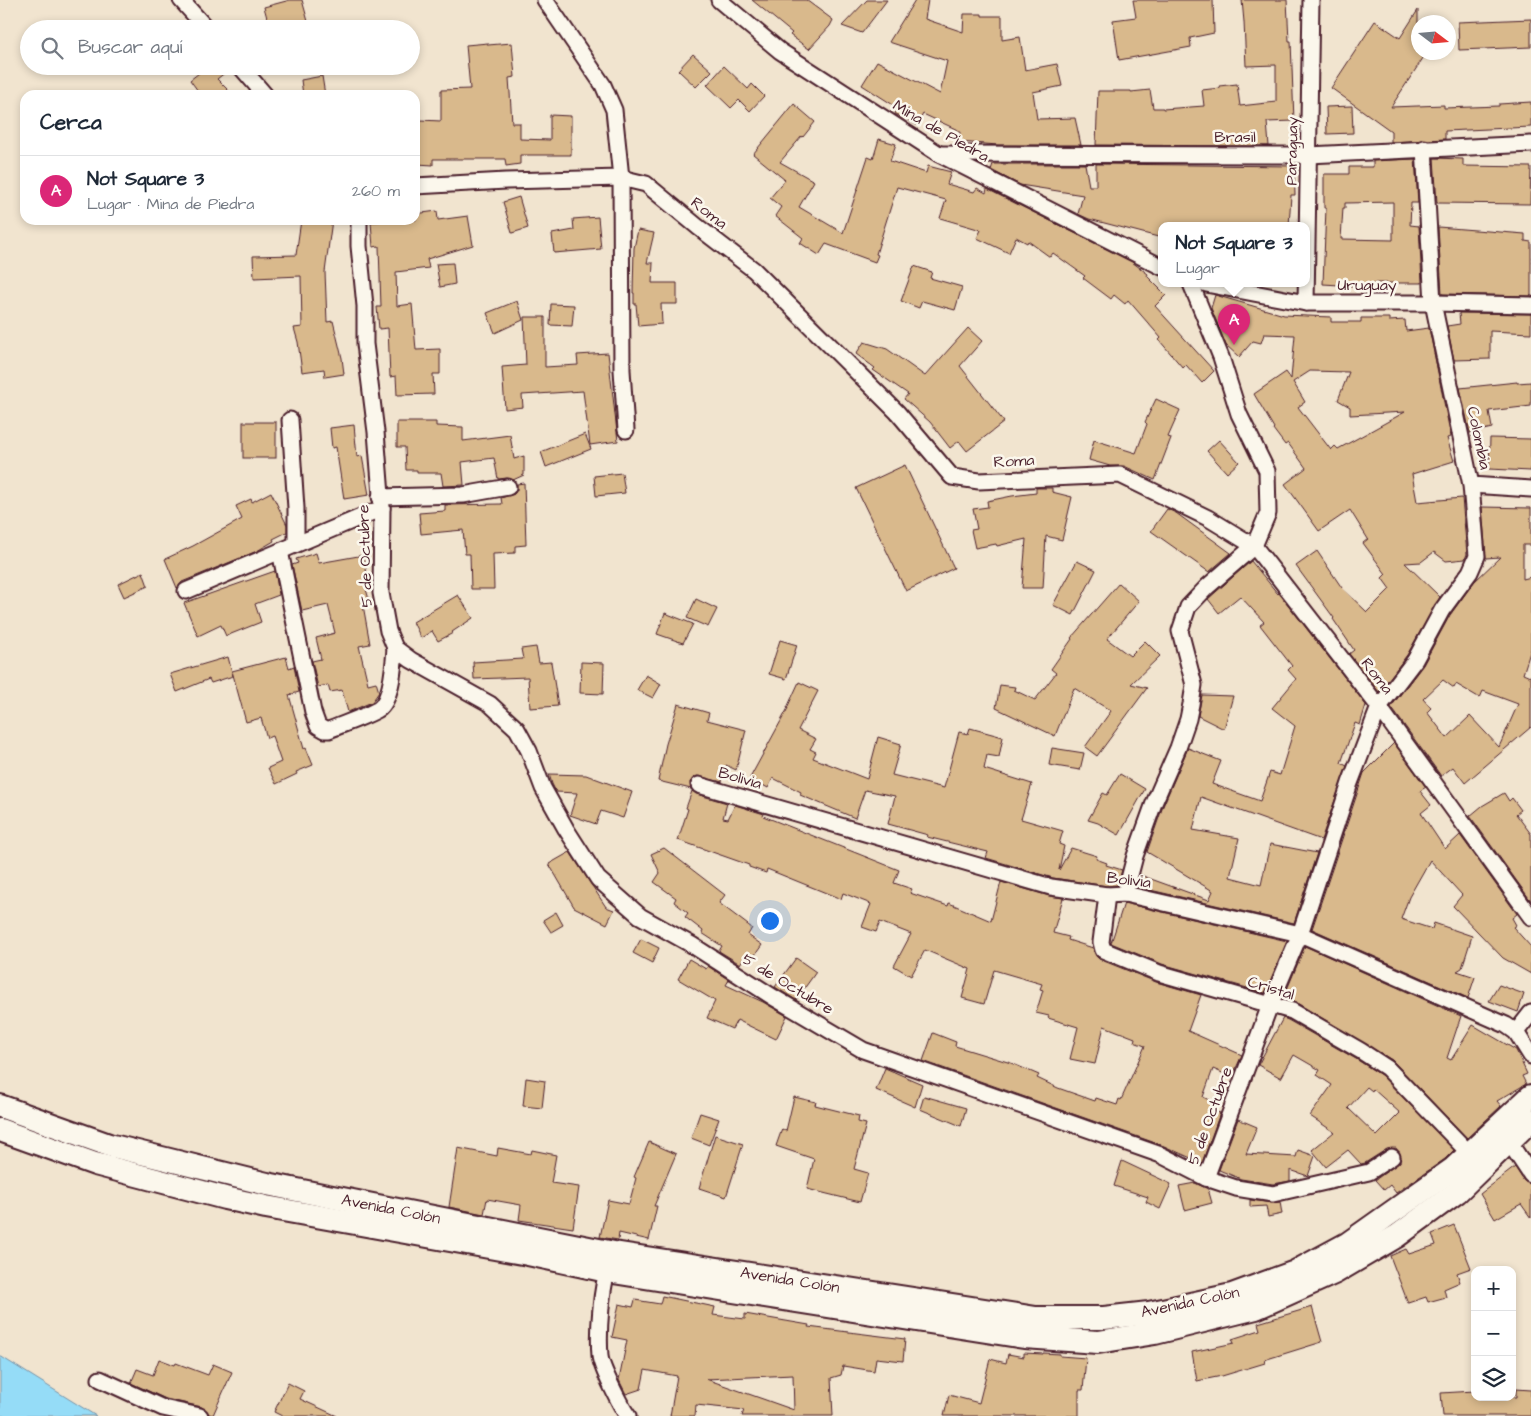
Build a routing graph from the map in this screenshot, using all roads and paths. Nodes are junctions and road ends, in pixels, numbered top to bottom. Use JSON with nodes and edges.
{"nodes":[{"id":1,"x":181,"y":0,"type":"edge"},
{"id":2,"x":545,"y":0,"type":"edge"},
{"id":3,"x":719,"y":0,"type":"edge"},
{"id":4,"x":1311,"y":0,"type":"edge"},
{"id":5,"x":199,"y":20,"type":"edge"},
{"id":6,"x":248,"y":75,"type":"edge"},
{"id":7,"x":262,"y":90,"type":"edge"},
{"id":8,"x":1531,"y":144,"type":"edge"},
{"id":9,"x":1424,"y":148,"type":"junction"},
{"id":10,"x":938,"y":154,"type":"junction"},
{"id":11,"x":1309,"y":155,"type":"junction"},
{"id":12,"x":621,"y":178,"type":"junction"},
{"id":13,"x":420,"y":186,"type":"edge"},
{"id":14,"x":1308,"y":222,"type":"edge"},
{"id":15,"x":359,"y":225,"type":"edge"},
{"id":16,"x":1158,"y":264,"type":"edge"},
{"id":17,"x":1192,"y":287,"type":"edge"},
{"id":18,"x":1222,"y":287,"type":"edge"},
{"id":19,"x":1306,"y":287,"type":"edge"},
{"id":20,"x":1306,"y":303,"type":"junction"},
{"id":21,"x":1433,"y":303,"type":"junction"},
{"id":22,"x":1531,"y":305,"type":"edge"},
{"id":23,"x":290,"y":420,"type":"dead end"},
{"id":24,"x":626,"y":430,"type":"dead end"},
{"id":25,"x":1471,"y":485,"type":"junction"},
{"id":26,"x":508,"y":487,"type":"dead end"},
{"id":27,"x":1531,"y":489,"type":"edge"},
{"id":28,"x":381,"y":503,"type":"junction"},
{"id":29,"x":296,"y":544,"type":"junction"},
{"id":30,"x":1254,"y":546,"type":"junction"},
{"id":31,"x":280,"y":551,"type":"junction"},
{"id":32,"x":186,"y":591,"type":"dead end"},
{"id":33,"x":395,"y":648,"type":"junction"},
{"id":34,"x":1379,"y":707,"type":"junction"},
{"id":35,"x":699,"y":784,"type":"dead end"},
{"id":36,"x":1125,"y":894,"type":"junction"},
{"id":37,"x":1107,"y":895,"type":"junction"},
{"id":38,"x":1531,"y":917,"type":"edge"},
{"id":39,"x":1300,"y":934,"type":"junction"},
{"id":40,"x":1270,"y":1005,"type":"junction"},
{"id":41,"x":1531,"y":1013,"type":"edge"},
{"id":42,"x":1516,"y":1032,"type":"junction"},
{"id":43,"x":1531,"y":1056,"type":"edge"},
{"id":44,"x":1531,"y":1096,"type":"edge"},
{"id":45,"x":0,"y":1106,"type":"edge"},
{"id":46,"x":1531,"y":1120,"type":"edge"},
{"id":47,"x":0,"y":1130,"type":"edge"},
{"id":48,"x":1509,"y":1142,"type":"junction"},
{"id":49,"x":1470,"y":1154,"type":"junction"},
{"id":50,"x":1392,"y":1157,"type":"dead end"},
{"id":51,"x":1531,"y":1175,"type":"edge"},
{"id":52,"x":1206,"y":1178,"type":"junction"},
{"id":53,"x":610,"y":1262,"type":"junction"},
{"id":54,"x":100,"y":1380,"type":"dead end"},
{"id":55,"x":200,"y":1416,"type":"edge"},
{"id":56,"x":628,"y":1416,"type":"edge"}],
"edges":[{"from":1,"to":5,"type":"street"},
{"from":2,"to":12,"type":"street"},
{"from":3,"to":10,"type":"street","name":"Mina de Piedra"},
{"from":4,"to":11,"type":"street","name":"Paraguay"},
{"from":6,"to":7,"type":"street"},
{"from":8,"to":9,"type":"street","name":"Brasil"},
{"from":9,"to":11,"type":"street","name":"Brasil"},
{"from":9,"to":21,"type":"street","name":"Colombia"},
{"from":10,"to":11,"type":"street","name":"Brasil"},
{"from":10,"to":16,"type":"street","name":"Mina de Piedra"},
{"from":11,"to":14,"type":"street","name":"Paraguay"},
{"from":12,"to":13,"type":"street","name":"Roma"},
{"from":12,"to":24,"type":"street"},
{"from":12,"to":30,"type":"street","name":"Roma"},
{"from":15,"to":28,"type":"street","name":"5 de Octubre"},
{"from":17,"to":30,"type":"street"},
{"from":18,"to":20,"type":"street","name":"Uruguay"},
{"from":19,"to":20,"type":"street","name":"Paraguay"},
{"from":20,"to":21,"type":"street","name":"Uruguay"},
{"from":21,"to":22,"type":"street","name":"Uruguay"},
{"from":21,"to":25,"type":"street","name":"Colombia"},
{"from":23,"to":29,"type":"street"},
{"from":25,"to":27,"type":"street"},
{"from":25,"to":34,"type":"street","name":"Colombia"},
{"from":26,"to":28,"type":"street"},
{"from":28,"to":29,"type":"street"},
{"from":28,"to":33,"type":"street","name":"5 de Octubre"},
{"from":29,"to":31,"type":"street"},
{"from":30,"to":34,"type":"street","name":"Roma"},
{"from":30,"to":36,"type":"street"},
{"from":31,"to":32,"type":"street"},
{"from":31,"to":33,"type":"street"},
{"from":33,"to":52,"type":"street","name":"5 de Octubre"},
{"from":34,"to":38,"type":"street","name":"Roma"},
{"from":34,"to":39,"type":"street","name":"5 de Octubre"},
{"from":35,"to":37,"type":"street","name":"Bolivia"},
{"from":36,"to":37,"type":"street","name":"Bolivia"},
{"from":36,"to":39,"type":"street","name":"Bolivia"},
{"from":37,"to":40,"type":"street","name":"Cristal"},
{"from":39,"to":40,"type":"street","name":"5 de Octubre"},
{"from":39,"to":42,"type":"street","name":"Bolivia"},
{"from":40,"to":49,"type":"street","name":"Cristal"},
{"from":40,"to":52,"type":"street","name":"5 de Octubre"},
{"from":41,"to":42,"type":"street"},
{"from":42,"to":43,"type":"street","name":"Bolivia"},
{"from":44,"to":49,"type":"main road","name":"Avenida Colón"},
{"from":45,"to":53,"type":"main road","name":"Avenida Colón"},
{"from":46,"to":48,"type":"main road","name":"Avenida Colón"},
{"from":47,"to":53,"type":"main road","name":"Avenida Colón"},
{"from":48,"to":51,"type":"street"},
{"from":48,"to":53,"type":"main road","name":"Avenida Colón"},
{"from":49,"to":53,"type":"main road","name":"Avenida Colón"},
{"from":50,"to":52,"type":"street"},
{"from":53,"to":56,"type":"street"},
{"from":54,"to":55,"type":"street"}]}
